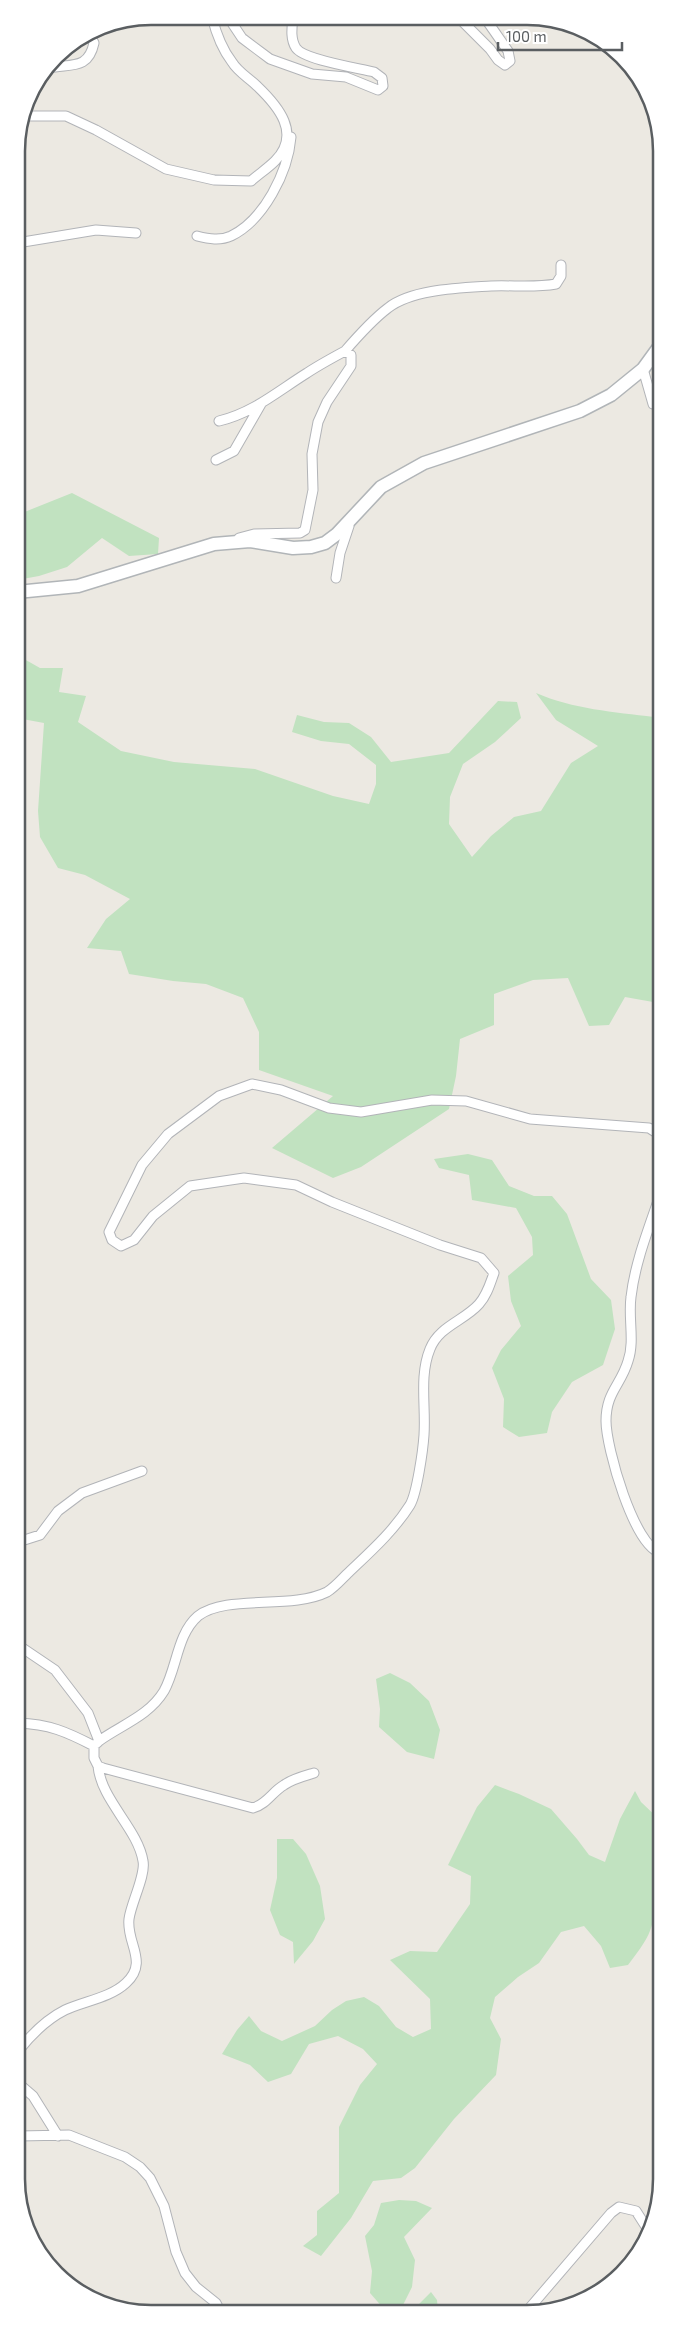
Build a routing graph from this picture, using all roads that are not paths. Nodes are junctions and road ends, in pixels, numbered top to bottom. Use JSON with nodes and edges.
{"nodes":[{"id":1,"x":214,"y":25,"type":"edge"},
{"id":2,"x":233,"y":25,"type":"edge"},
{"id":3,"x":293,"y":25,"type":"edge"},
{"id":4,"x":466,"y":25,"type":"edge"},
{"id":5,"x":490,"y":25,"type":"edge"},
{"id":6,"x":92,"y":40,"type":"edge"},
{"id":7,"x":57,"y":67,"type":"edge"},
{"id":8,"x":30,"y":116,"type":"edge"},
{"id":9,"x":283,"y":116,"type":"junction"},
{"id":10,"x":136,"y":232,"type":"dead end"},
{"id":11,"x":197,"y":236,"type":"dead end"},
{"id":12,"x":25,"y":242,"type":"edge"},
{"id":13,"x":561,"y":265,"type":"dead end"},
{"id":14,"x":345,"y":351,"type":"junction"},
{"id":15,"x":653,"y":357,"type":"edge"},
{"id":16,"x":642,"y":370,"type":"junction"},
{"id":17,"x":262,"y":401,"type":"junction"},
{"id":18,"x":653,"y":404,"type":"edge"},
{"id":19,"x":219,"y":421,"type":"dead end"},
{"id":20,"x":216,"y":460,"type":"dead end"},
{"id":21,"x":355,"y":514,"type":"junction"},
{"id":22,"x":214,"y":544,"type":"junction"},
{"id":23,"x":336,"y":578,"type":"dead end"},
{"id":24,"x":25,"y":591,"type":"edge"},
{"id":25,"x":649,"y":1128,"type":"junction"},
{"id":26,"x":653,"y":1129,"type":"edge"},
{"id":27,"x":653,"y":1131,"type":"edge"},
{"id":28,"x":653,"y":1215,"type":"edge"},
{"id":29,"x":142,"y":1471,"type":"dead end"},
{"id":30,"x":25,"y":1540,"type":"edge"},
{"id":31,"x":653,"y":1550,"type":"edge"},
{"id":32,"x":25,"y":1650,"type":"edge"},
{"id":33,"x":25,"y":1723,"type":"edge"},
{"id":34,"x":96,"y":1744,"type":"junction"},
{"id":35,"x":98,"y":1766,"type":"junction"},
{"id":36,"x":314,"y":1773,"type":"dead end"},
{"id":37,"x":25,"y":2042,"type":"edge"},
{"id":38,"x":25,"y":2089,"type":"edge"},
{"id":39,"x":25,"y":2136,"type":"edge"},
{"id":40,"x":58,"y":2136,"type":"junction"},
{"id":41,"x":644,"y":2224,"type":"edge"},
{"id":42,"x":217,"y":2305,"type":"edge"},
{"id":43,"x":532,"y":2305,"type":"edge"}],
"edges":[{"from":1,"to":9,"type":"street"},
{"from":2,"to":3,"type":"street"},
{"from":4,"to":5,"type":"street"},
{"from":6,"to":7,"type":"street"},
{"from":8,"to":9,"type":"street"},
{"from":9,"to":11,"type":"street"},
{"from":10,"to":12,"type":"street"},
{"from":13,"to":14,"type":"street"},
{"from":14,"to":17,"type":"street"},
{"from":14,"to":22,"type":"street"},
{"from":15,"to":16,"type":"main road"},
{"from":16,"to":18,"type":"street"},
{"from":16,"to":21,"type":"main road"},
{"from":17,"to":19,"type":"street"},
{"from":17,"to":20,"type":"street"},
{"from":21,"to":22,"type":"main road"},
{"from":21,"to":23,"type":"street"},
{"from":22,"to":24,"type":"main road"},
{"from":25,"to":26,"type":"street"},
{"from":25,"to":27,"type":"street"},
{"from":25,"to":34,"type":"street"},
{"from":28,"to":31,"type":"street"},
{"from":29,"to":30,"type":"street"},
{"from":32,"to":34,"type":"street"},
{"from":33,"to":34,"type":"street"},
{"from":34,"to":35,"type":"street"},
{"from":35,"to":36,"type":"street"},
{"from":35,"to":37,"type":"street"},
{"from":38,"to":40,"type":"street"},
{"from":39,"to":40,"type":"street"},
{"from":40,"to":42,"type":"street"},
{"from":41,"to":43,"type":"street"}]}
